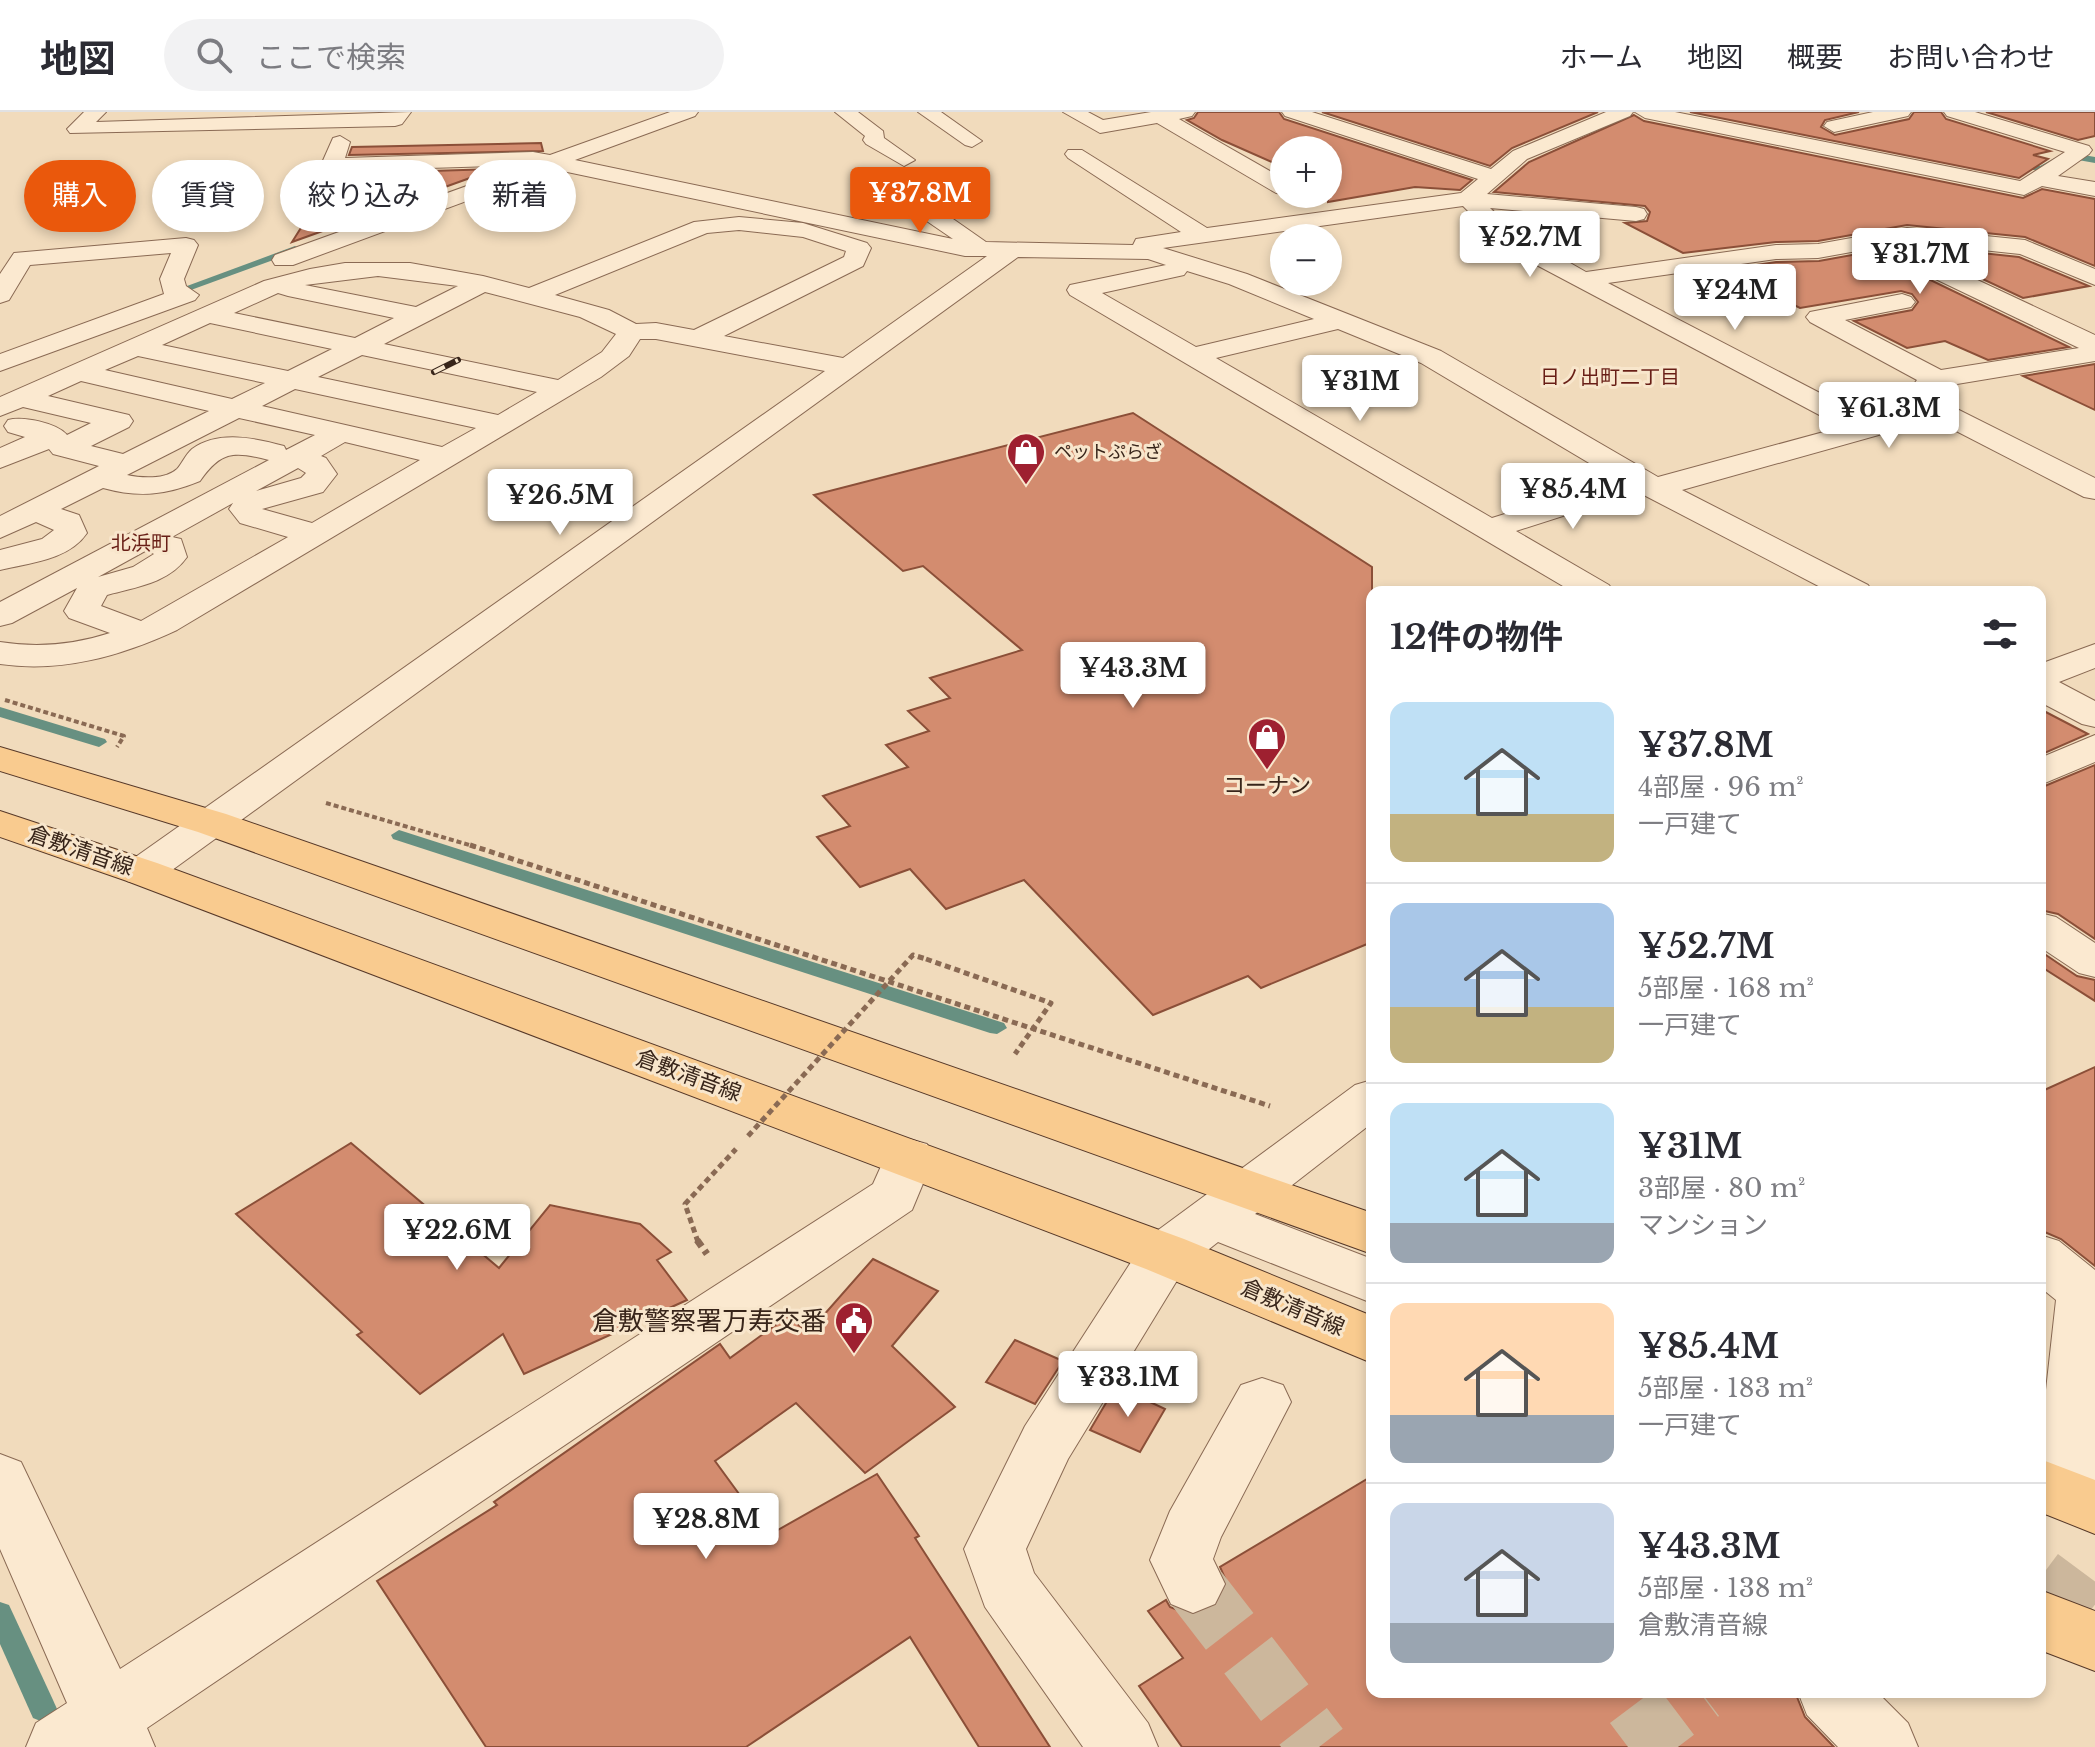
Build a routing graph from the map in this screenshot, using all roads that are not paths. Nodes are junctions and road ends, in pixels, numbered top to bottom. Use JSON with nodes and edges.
{"nodes":[{"id":1,"x":96,"y":112,"type":"edge"},
{"id":2,"x":401,"y":112,"type":"edge"},
{"id":3,"x":688,"y":112,"type":"edge"},
{"id":4,"x":845,"y":112,"type":"edge"},
{"id":5,"x":928,"y":112,"type":"edge"},
{"id":6,"x":1073,"y":112,"type":"edge"},
{"id":7,"x":1185,"y":112,"type":"edge"},
{"id":8,"x":1292,"y":112,"type":"edge"},
{"id":9,"x":1567,"y":112,"type":"edge"},
{"id":10,"x":1623,"y":112,"type":"edge"},
{"id":11,"x":1645,"y":112,"type":"edge"},
{"id":12,"x":1901,"y":112,"type":"edge"},
{"id":13,"x":1954,"y":112,"type":"edge"},
{"id":14,"x":1161,"y":117,"type":"junction"},
{"id":15,"x":1600,"y":121,"type":"junction"},
{"id":16,"x":1834,"y":126,"type":"dead end"},
{"id":17,"x":972,"y":141,"type":"dead end"},
{"id":18,"x":340,"y":142,"type":"dead end"},
{"id":19,"x":2082,"y":151,"type":"edge"},
{"id":20,"x":1075,"y":154,"type":"dead end"},
{"id":21,"x":548,"y":160,"type":"edge"},
{"id":22,"x":904,"y":160,"type":"dead end"},
{"id":23,"x":464,"y":163,"type":"edge"},
{"id":24,"x":576,"y":168,"type":"edge"},
{"id":25,"x":1494,"y":177,"type":"junction"},
{"id":26,"x":2041,"y":179,"type":"junction"},
{"id":27,"x":1270,"y":180,"type":"edge"},
{"id":28,"x":885,"y":182,"type":"dead end"},
{"id":29,"x":2095,"y":189,"type":"edge"},
{"id":30,"x":464,"y":194,"type":"edge"},
{"id":31,"x":1468,"y":199,"type":"junction"},
{"id":32,"x":1319,"y":208,"type":"edge"},
{"id":33,"x":1636,"y":214,"type":"dead end"},
{"id":34,"x":1334,"y":217,"type":"junction"},
{"id":35,"x":1203,"y":236,"type":"junction"},
{"id":36,"x":997,"y":250,"type":"junction"},
{"id":37,"x":1094,"y":252,"type":"junction"},
{"id":38,"x":1194,"y":266,"type":"junction"},
{"id":39,"x":1930,"y":267,"type":"dead end"},
{"id":40,"x":2095,"y":278,"type":"edge"},
{"id":41,"x":1580,"y":280,"type":"junction"},
{"id":42,"x":483,"y":283,"type":"junction"},
{"id":43,"x":273,"y":286,"type":"junction"},
{"id":44,"x":226,"y":289,"type":"junction"},
{"id":45,"x":179,"y":293,"type":"junction"},
{"id":46,"x":0,"y":295,"type":"edge"},
{"id":47,"x":531,"y":296,"type":"junction"},
{"id":48,"x":1902,"y":302,"type":"dead end"},
{"id":49,"x":208,"y":315,"type":"junction"},
{"id":50,"x":419,"y":315,"type":"junction"},
{"id":51,"x":1342,"y":320,"type":"junction"},
{"id":52,"x":174,"y":330,"type":"junction"},
{"id":53,"x":389,"y":332,"type":"junction"},
{"id":54,"x":630,"y":332,"type":"junction"},
{"id":55,"x":697,"y":339,"type":"junction"},
{"id":56,"x":2095,"y":345,"type":"edge"},
{"id":57,"x":134,"y":347,"type":"junction"},
{"id":58,"x":359,"y":347,"type":"junction"},
{"id":59,"x":3,"y":352,"type":"edge"},
{"id":60,"x":2095,"y":353,"type":"edge"},
{"id":61,"x":1192,"y":356,"type":"junction"},
{"id":62,"x":329,"y":362,"type":"junction"},
{"id":63,"x":846,"y":367,"type":"junction"},
{"id":64,"x":77,"y":372,"type":"junction"},
{"id":65,"x":289,"y":382,"type":"junction"},
{"id":66,"x":562,"y":389,"type":"junction"},
{"id":67,"x":1927,"y":390,"type":"junction"},
{"id":68,"x":10,"y":402,"type":"edge"},
{"id":69,"x":534,"y":405,"type":"junction"},
{"id":70,"x":238,"y":408,"type":"junction"},
{"id":71,"x":0,"y":422,"type":"edge"},
{"id":72,"x":500,"y":424,"type":"junction"},
{"id":73,"x":332,"y":429,"type":"junction"},
{"id":74,"x":1867,"y":429,"type":"junction"},
{"id":75,"x":284,"y":455,"type":"junction"},
{"id":76,"x":447,"y":457,"type":"junction"},
{"id":77,"x":0,"y":460,"type":"edge"},
{"id":78,"x":103,"y":474,"type":"junction"},
{"id":79,"x":1647,"y":484,"type":"junction"},
{"id":80,"x":2095,"y":490,"type":"edge"},
{"id":81,"x":30,"y":502,"type":"junction"},
{"id":82,"x":0,"y":528,"type":"edge"},
{"id":83,"x":1489,"y":529,"type":"junction"},
{"id":84,"x":315,"y":534,"type":"junction"},
{"id":85,"x":144,"y":540,"type":"junction"},
{"id":86,"x":0,"y":560,"type":"edge"},
{"id":87,"x":1587,"y":586,"type":"edge"},
{"id":88,"x":1844,"y":586,"type":"edge"},
{"id":89,"x":3,"y":599,"type":"edge"},
{"id":90,"x":143,"y":633,"type":"junction"},
{"id":91,"x":0,"y":653,"type":"edge"},
{"id":92,"x":2095,"y":655,"type":"edge"},
{"id":93,"x":2046,"y":675,"type":"edge"},
{"id":94,"x":2046,"y":690,"type":"edge"},
{"id":95,"x":2095,"y":716,"type":"edge"},
{"id":96,"x":2095,"y":747,"type":"edge"},
{"id":97,"x":0,"y":759,"type":"edge"},
{"id":98,"x":2046,"y":770,"type":"edge"},
{"id":99,"x":0,"y":823,"type":"edge"},
{"id":100,"x":212,"y":823,"type":"junction"},
{"id":101,"x":142,"y":872,"type":"junction"},
{"id":102,"x":2046,"y":931,"type":"edge"},
{"id":103,"x":2095,"y":963,"type":"edge"},
{"id":104,"x":1366,"y":1102,"type":"edge"},
{"id":105,"x":909,"y":1157,"type":"junction"},
{"id":106,"x":1232,"y":1204,"type":"junction"},
{"id":107,"x":1366,"y":1233,"type":"edge"},
{"id":108,"x":1165,"y":1254,"type":"junction"},
{"id":109,"x":2046,"y":1261,"type":"edge"},
{"id":110,"x":1366,"y":1279,"type":"edge"},
{"id":111,"x":1366,"y":1338,"type":"edge"},
{"id":112,"x":1262,"y":1402,"type":"dead end"},
{"id":113,"x":0,"y":1480,"type":"edge"},
{"id":114,"x":2067,"y":1495,"type":"edge"},
{"id":115,"x":1193,"y":1584,"type":"tunnel mouth"},
{"id":116,"x":2046,"y":1622,"type":"edge"},
{"id":117,"x":2095,"y":1641,"type":"edge"},
{"id":118,"x":1837,"y":1698,"type":"edge"},
{"id":119,"x":96,"y":1736,"type":"edge"},
{"id":120,"x":1124,"y":1747,"type":"edge"},
{"id":121,"x":1884,"y":1747,"type":"edge"}],
"edges":[{"from":1,"to":2,"type":"street"},
{"from":3,"to":21,"type":"street"},
{"from":4,"to":22,"type":"street"},
{"from":5,"to":17,"type":"street"},
{"from":6,"to":14,"type":"street"},
{"from":7,"to":14,"type":"street"},
{"from":8,"to":25,"type":"street"},
{"from":9,"to":15,"type":"street"},
{"from":10,"to":15,"type":"street"},
{"from":11,"to":26,"type":"street"},
{"from":12,"to":16,"type":"street"},
{"from":13,"to":19,"type":"street"},
{"from":14,"to":27,"type":"street"},
{"from":15,"to":25,"type":"street"},
{"from":18,"to":23,"type":"street"},
{"from":19,"to":26,"type":"street"},
{"from":20,"to":35,"type":"street"},
{"from":24,"to":36,"type":"street"},
{"from":25,"to":31,"type":"street"},
{"from":26,"to":29,"type":"street"},
{"from":28,"to":36,"type":"street"},
{"from":30,"to":44,"type":"street"},
{"from":31,"to":33,"type":"street"},
{"from":31,"to":34,"type":"street"},
{"from":31,"to":41,"type":"street"},
{"from":32,"to":34,"type":"street"},
{"from":34,"to":35,"type":"street"},
{"from":35,"to":37,"type":"street"},
{"from":36,"to":37,"type":"street"},
{"from":36,"to":63,"type":"street"},
{"from":37,"to":38,"type":"street"},
{"from":38,"to":51,"type":"street"},
{"from":38,"to":61,"type":"street"},
{"from":39,"to":56,"type":"street"},
{"from":40,"to":41,"type":"street"},
{"from":41,"to":74,"type":"street"},
{"from":42,"to":43,"type":"street"},
{"from":42,"to":47,"type":"street"},
{"from":42,"to":50,"type":"street"},
{"from":43,"to":44,"type":"street"},
{"from":43,"to":50,"type":"street"},
{"from":44,"to":45,"type":"street"},
{"from":44,"to":49,"type":"street"},
{"from":44,"to":53,"type":"street"},
{"from":45,"to":46,"type":"street"},
{"from":45,"to":59,"type":"street"},
{"from":47,"to":54,"type":"street"},
{"from":47,"to":55,"type":"street"},
{"from":48,"to":67,"type":"street"},
{"from":49,"to":52,"type":"street"},
{"from":49,"to":58,"type":"street"},
{"from":50,"to":53,"type":"street"},
{"from":51,"to":61,"type":"street"},
{"from":51,"to":79,"type":"street"},
{"from":52,"to":57,"type":"street"},
{"from":52,"to":62,"type":"street"},
{"from":53,"to":58,"type":"street"},
{"from":54,"to":55,"type":"street"},
{"from":54,"to":66,"type":"street"},
{"from":55,"to":63,"type":"street"},
{"from":57,"to":64,"type":"street"},
{"from":57,"to":65,"type":"street"},
{"from":58,"to":62,"type":"street"},
{"from":58,"to":66,"type":"street"},
{"from":60,"to":67,"type":"street"},
{"from":61,"to":83,"type":"street"},
{"from":62,"to":65,"type":"street"},
{"from":62,"to":69,"type":"street"},
{"from":63,"to":100,"type":"street"},
{"from":64,"to":68,"type":"street"},
{"from":64,"to":70,"type":"street"},
{"from":65,"to":70,"type":"street"},
{"from":65,"to":72,"type":"street"},
{"from":66,"to":69,"type":"street"},
{"from":67,"to":74,"type":"street"},
{"from":67,"to":80,"type":"street"},
{"from":68,"to":78,"type":"street"},
{"from":69,"to":72,"type":"street"},
{"from":70,"to":73,"type":"street"},
{"from":70,"to":78,"type":"street"},
{"from":71,"to":77,"type":"street"},
{"from":72,"to":76,"type":"street"},
{"from":73,"to":75,"type":"street"},
{"from":73,"to":76,"type":"street"},
{"from":74,"to":79,"type":"street"},
{"from":75,"to":78,"type":"street"},
{"from":75,"to":84,"type":"street"},
{"from":75,"to":85,"type":"street"},
{"from":75,"to":89,"type":"street"},
{"from":76,"to":84,"type":"street"},
{"from":77,"to":78,"type":"street"},
{"from":78,"to":81,"type":"street"},
{"from":79,"to":83,"type":"street"},
{"from":79,"to":88,"type":"street"},
{"from":81,"to":82,"type":"street"},
{"from":81,"to":86,"type":"street"},
{"from":83,"to":87,"type":"street"},
{"from":84,"to":90,"type":"street"},
{"from":85,"to":89,"type":"street"},
{"from":85,"to":90,"type":"street"},
{"from":90,"to":91,"type":"street"},
{"from":92,"to":93,"type":"street"},
{"from":94,"to":95,"type":"street"},
{"from":96,"to":98,"type":"street"},
{"from":97,"to":100,"type":"main road"},
{"from":99,"to":101,"type":"main road","name":"倉敷清音線"},
{"from":100,"to":101,"type":"street"},
{"from":100,"to":106,"type":"main road"},
{"from":101,"to":105,"type":"main road","name":"倉敷清音線"},
{"from":102,"to":103,"type":"street"},
{"from":104,"to":106,"type":"street"},
{"from":105,"to":108,"type":"main road","name":"倉敷清音線"},
{"from":105,"to":119,"type":"street"},
{"from":106,"to":107,"type":"main road"},
{"from":106,"to":108,"type":"street"},
{"from":106,"to":110,"type":"street"},
{"from":108,"to":111,"type":"main road","name":"倉敷清音線"},
{"from":108,"to":120,"type":"street"},
{"from":109,"to":114,"type":"street"},
{"from":112,"to":115,"type":"street"},
{"from":113,"to":119,"type":"street"},
{"from":116,"to":117,"type":"main road"},
{"from":118,"to":121,"type":"street"}]}
